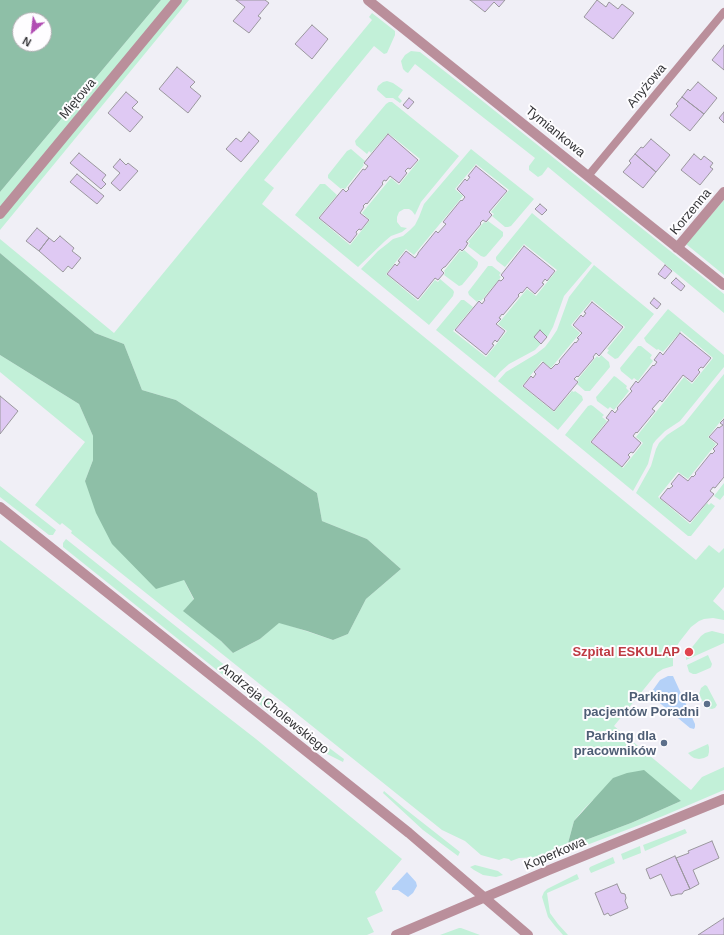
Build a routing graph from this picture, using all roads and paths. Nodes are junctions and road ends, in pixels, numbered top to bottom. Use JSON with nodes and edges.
{"nodes":[{"id":1,"x":177,"y":0,"type":"edge"},
{"id":2,"x":368,"y":0,"type":"edge"},
{"id":3,"x":724,"y":12,"type":"edge"},
{"id":4,"x":588,"y":176,"type":"junction"},
{"id":5,"x":724,"y":192,"type":"edge"},
{"id":6,"x":0,"y":214,"type":"edge"},
{"id":7,"x":677,"y":248,"type":"junction"},
{"id":8,"x":724,"y":286,"type":"edge"},
{"id":9,"x":0,"y":507,"type":"edge"},
{"id":10,"x":724,"y":799,"type":"edge"},
{"id":11,"x":485,"y":897,"type":"junction"},
{"id":12,"x":396,"y":935,"type":"edge"},
{"id":13,"x":528,"y":935,"type":"edge"}],
"edges":[{"from":1,"to":6,"type":"street","name":"Miętowa"},
{"from":2,"to":4,"type":"street","name":"Tymiankowa"},
{"from":3,"to":4,"type":"lane","name":"Anyżowa"},
{"from":4,"to":7,"type":"street","name":"Tymiankowa"},
{"from":5,"to":7,"type":"street","name":"Korzenna"},
{"from":7,"to":8,"type":"street","name":"Tymiankowa"},
{"from":9,"to":11,"type":"street","name":"Andrzeja Cholewskiego"},
{"from":10,"to":11,"type":"street","name":"Koperkowa"},
{"from":11,"to":12,"type":"street","name":"Koperkowa"},
{"from":11,"to":13,"type":"street","name":"Andrzeja Cholewskiego"}]}
